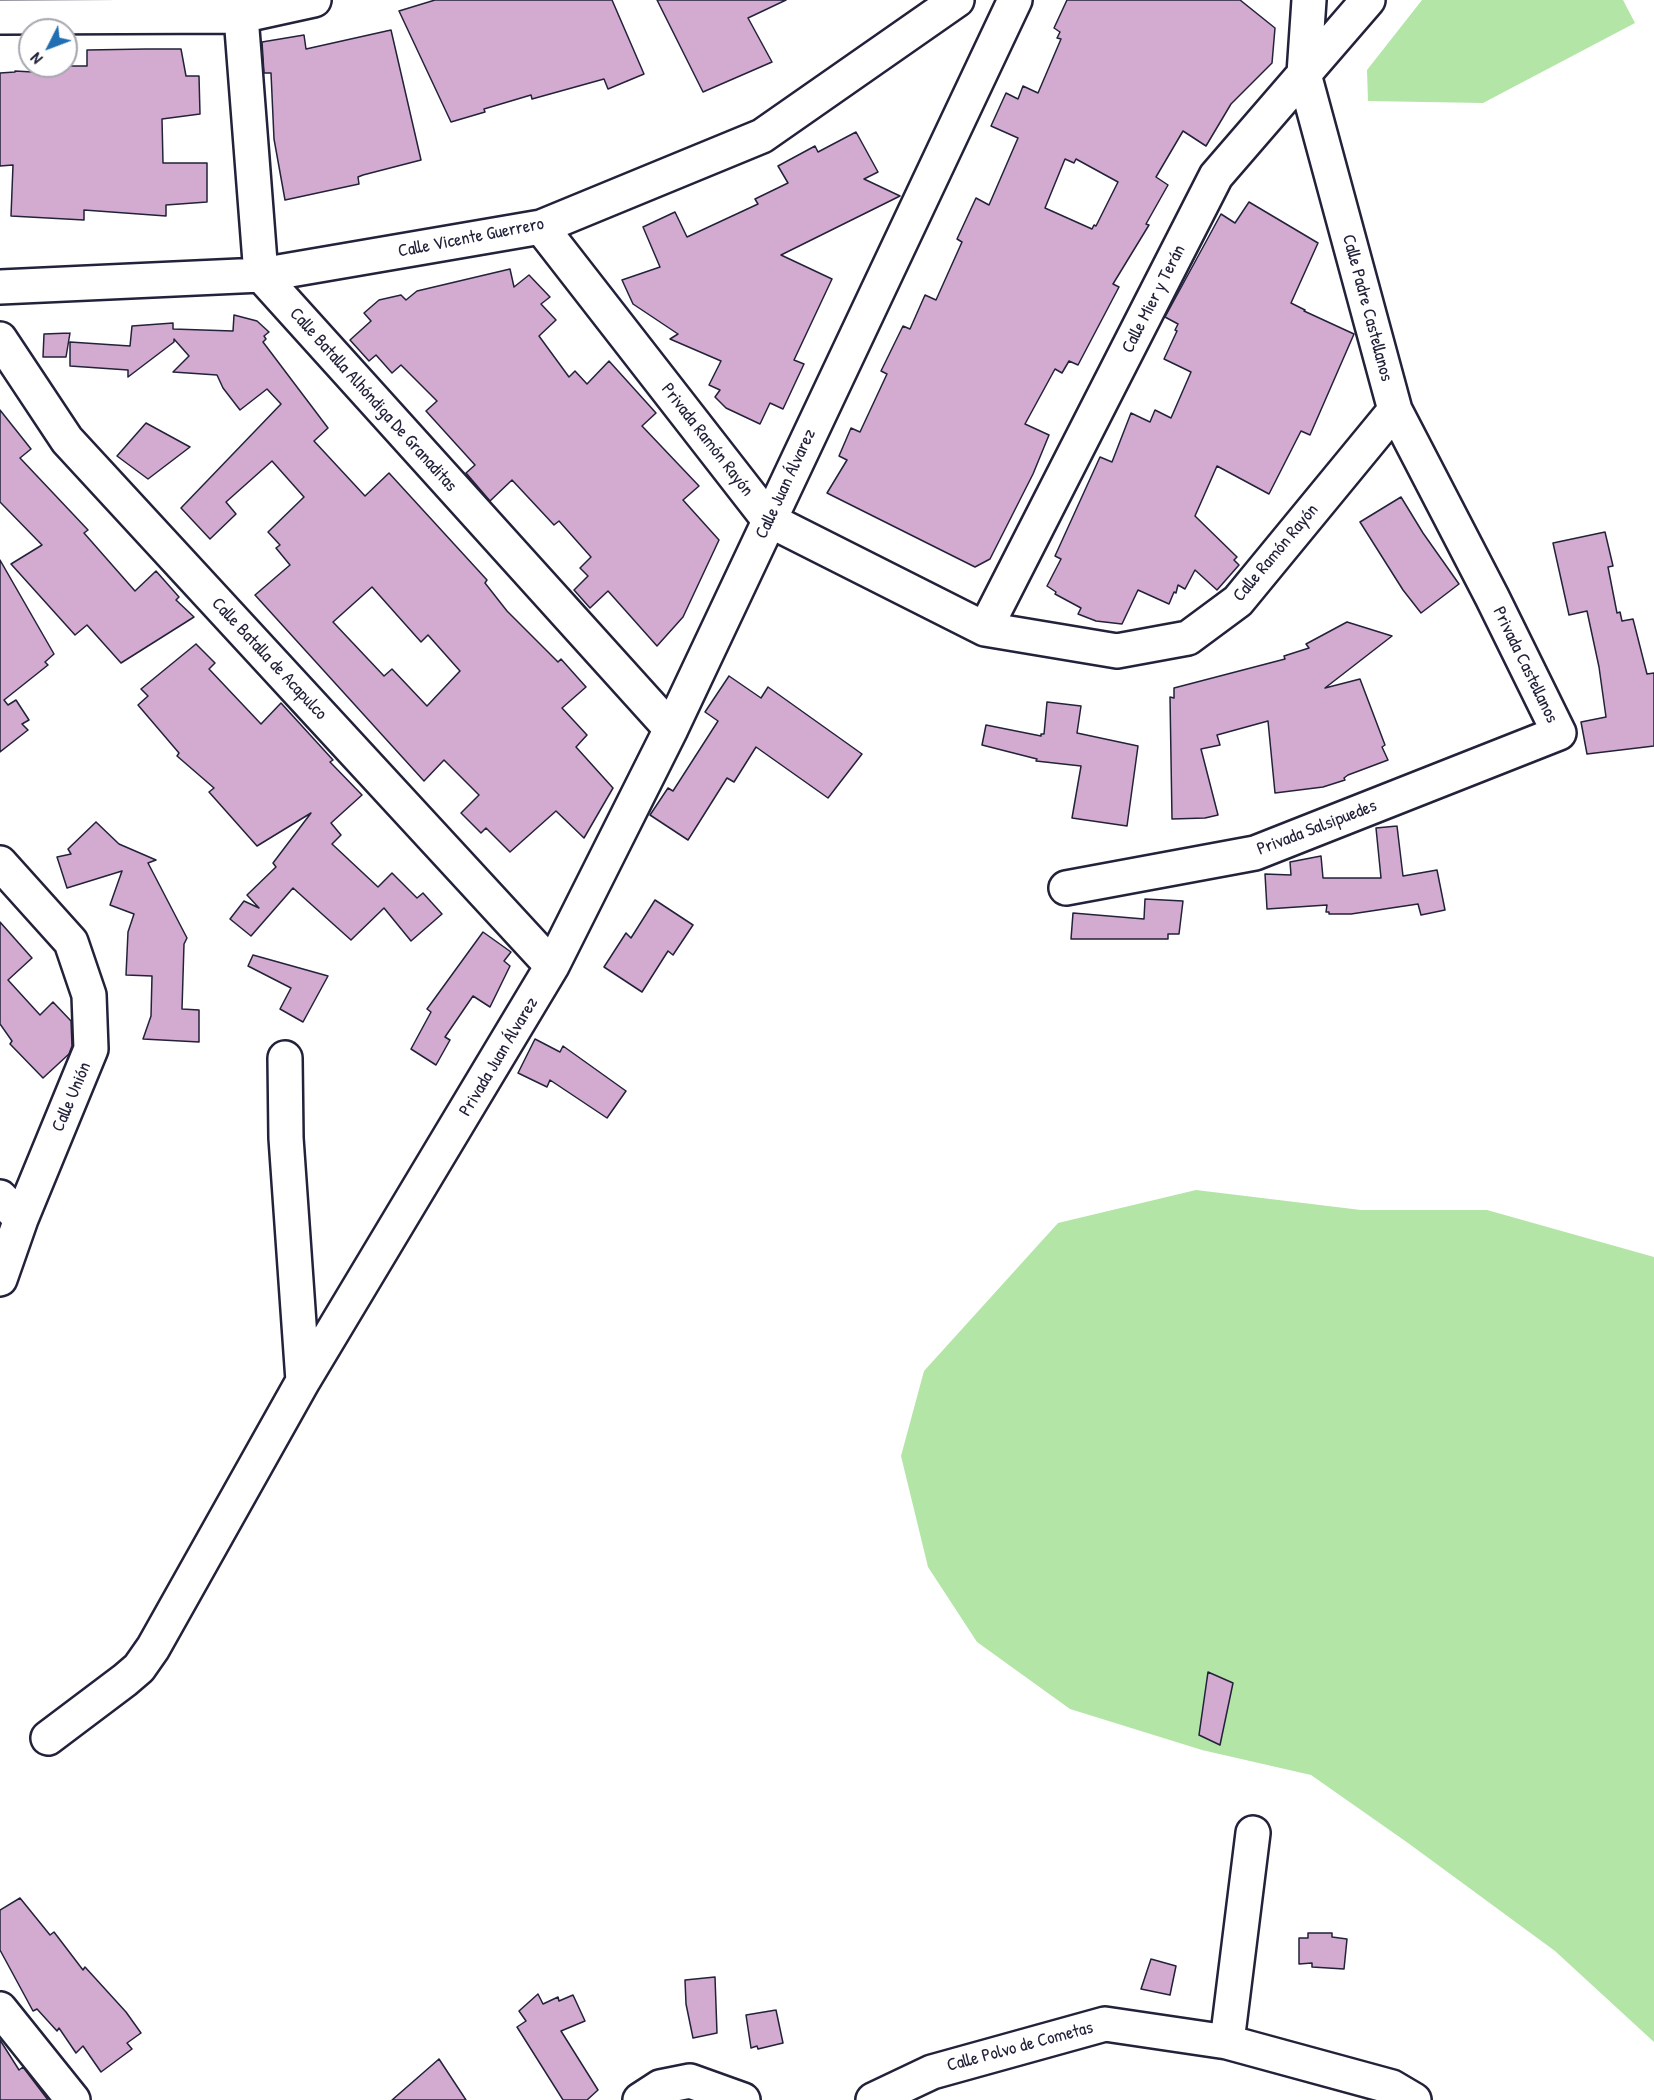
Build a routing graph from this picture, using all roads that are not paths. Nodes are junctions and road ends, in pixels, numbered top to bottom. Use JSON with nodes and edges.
{"nodes":[{"id":1,"x":315,"y":0,"type":"edge"},
{"id":2,"x":957,"y":0,"type":"edge"},
{"id":3,"x":1015,"y":0,"type":"edge"},
{"id":4,"x":1309,"y":0,"type":"edge"},
{"id":5,"x":1368,"y":0,"type":"edge"},
{"id":6,"x":243,"y":8,"type":"edge"},
{"id":7,"x":5,"y":11,"type":"edge"},
{"id":8,"x":1304,"y":74,"type":"junction"},
{"id":9,"x":541,"y":228,"type":"junction"},
{"id":10,"x":261,"y":275,"type":"junction"},
{"id":11,"x":0,"y":287,"type":"edge"},
{"id":12,"x":0,"y":339,"type":"edge"},
{"id":13,"x":1395,"y":410,"type":"junction"},
{"id":14,"x":769,"y":520,"type":"junction"},
{"id":15,"x":1492,"y":597,"type":"joint"},
{"id":16,"x":985,"y":629,"type":"junction"},
{"id":17,"x":671,"y":729,"type":"junction"},
{"id":18,"x":1559,"y":733,"type":"joint"},
{"id":19,"x":0,"y":863,"type":"edge"},
{"id":20,"x":1066,"y":888,"type":"dead end"},
{"id":21,"x":552,"y":966,"type":"junction"},
{"id":22,"x":285,"y":1058,"type":"dead end"},
{"id":23,"x":10,"y":1208,"type":"edge"},
{"id":24,"x":0,"y":1279,"type":"edge"},
{"id":25,"x":303,"y":1381,"type":"junction"},
{"id":26,"x":48,"y":1738,"type":"dead end"},
{"id":27,"x":1254,"y":1833,"type":"dead end"},
{"id":28,"x":0,"y":2008,"type":"edge"},
{"id":29,"x":1227,"y":2042,"type":"junction"},
{"id":30,"x":73,"y":2100,"type":"edge"},
{"id":31,"x":640,"y":2100,"type":"edge"},
{"id":32,"x":743,"y":2100,"type":"edge"},
{"id":33,"x":873,"y":2100,"type":"edge"},
{"id":34,"x":1414,"y":2100,"type":"edge"}],
"edges":[{"from":1,"to":6,"type":"street"},
{"from":2,"to":9,"type":"street","name":"Calle Vicente Guerrero"},
{"from":3,"to":14,"type":"street","name":"Calle Juan Álvarez"},
{"from":4,"to":8,"type":"street","name":"Calle Padre Castellanos"},
{"from":5,"to":8,"type":"street","name":"Calle Mier y Terán"},
{"from":6,"to":7,"type":"street"},
{"from":6,"to":10,"type":"street"},
{"from":8,"to":13,"type":"street","name":"Calle Padre Castellanos"},
{"from":8,"to":16,"type":"street","name":"Calle Mier y Terán"},
{"from":9,"to":10,"type":"street","name":"Calle Vicente Guerrero"},
{"from":9,"to":14,"type":"street","name":"Privada Ramón Rayón"},
{"from":10,"to":11,"type":"street","name":"Calle Vicente Guerrero"},
{"from":10,"to":17,"type":"street","name":"Calle Batalla Alhóndiga De Granaditas"},
{"from":12,"to":21,"type":"street","name":"Calle Batalla de Acapulco"},
{"from":13,"to":15,"type":"street","name":"Calle Padre Castellanos"},
{"from":13,"to":16,"type":"street","name":"Calle Ramón Rayón"},
{"from":14,"to":16,"type":"street","name":"Privada Ramón Rayón"},
{"from":14,"to":17,"type":"street","name":"Calle Juan Álvarez"},
{"from":15,"to":18,"type":"street","name":"Privada Castellanos"},
{"from":17,"to":21,"type":"street","name":"Calle Juan Álvarez"},
{"from":18,"to":20,"type":"street","name":"Privada Salsipuedes"},
{"from":19,"to":23,"type":"street","name":"Calle Unión"},
{"from":21,"to":25,"type":"street","name":"Privada Juan Álvarez"},
{"from":22,"to":25,"type":"street"},
{"from":23,"to":24,"type":"street","name":"Calle Unión"},
{"from":25,"to":26,"type":"street","name":"Privada Juan Álvarez"},
{"from":27,"to":29,"type":"street"},
{"from":28,"to":30,"type":"street"},
{"from":29,"to":33,"type":"street","name":"Calle Polvo de Cometas"},
{"from":29,"to":34,"type":"street","name":"Calle Polvo de Cometas"},
{"from":31,"to":32,"type":"street"}]}
